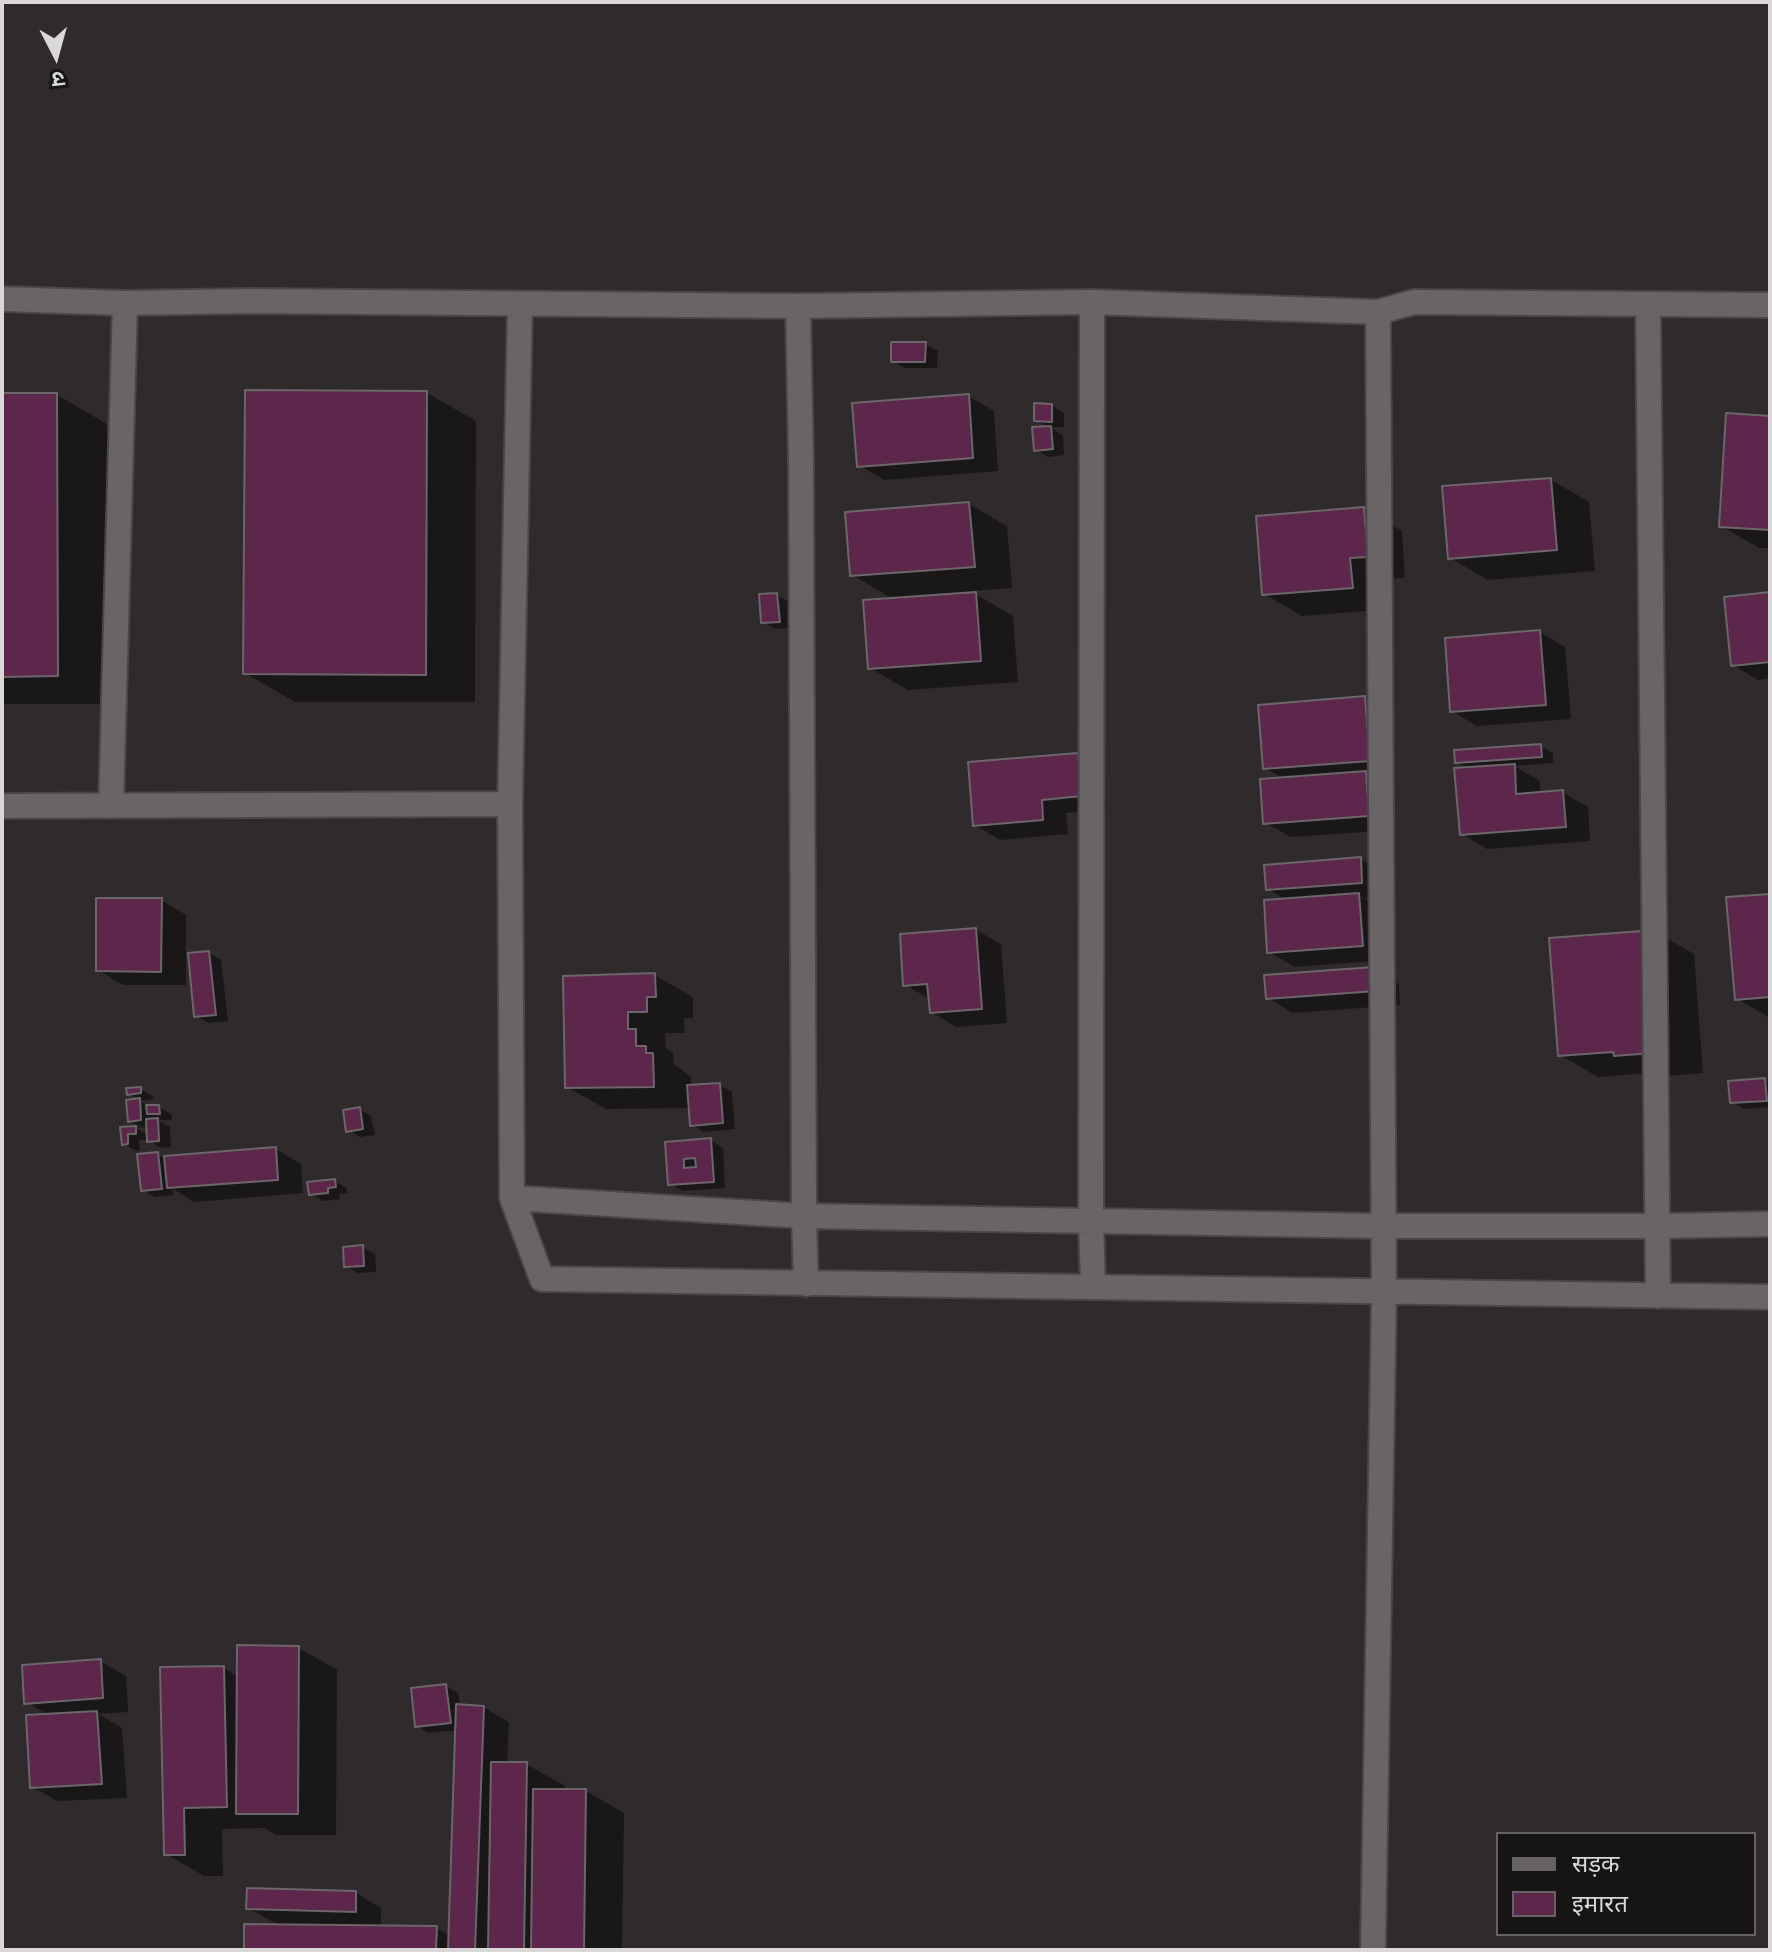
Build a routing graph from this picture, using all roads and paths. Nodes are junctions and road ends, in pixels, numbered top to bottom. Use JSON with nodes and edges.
{"nodes":[{"id":1,"x":2,"y":299,"type":"edge"},
{"id":2,"x":1092,"y":302,"type":"junction"},
{"id":3,"x":125,"y":303,"type":"junction"},
{"id":4,"x":520,"y":304,"type":"junction"},
{"id":5,"x":1648,"y":304,"type":"junction"},
{"id":6,"x":1770,"y":305,"type":"edge"},
{"id":7,"x":798,"y":306,"type":"junction"},
{"id":8,"x":1378,"y":312,"type":"junction"},
{"id":9,"x":510,"y":804,"type":"junction"},
{"id":10,"x":2,"y":806,"type":"edge"},
{"id":11,"x":111,"y":806,"type":"junction"},
{"id":12,"x":512,"y":1198,"type":"junction"},
{"id":13,"x":804,"y":1216,"type":"junction"},
{"id":14,"x":1091,"y":1220,"type":"junction"},
{"id":15,"x":1770,"y":1224,"type":"edge"},
{"id":16,"x":1383,"y":1226,"type":"junction"},
{"id":17,"x":1657,"y":1226,"type":"junction"},
{"id":18,"x":806,"y":1284,"type":"junction"},
{"id":19,"x":1093,"y":1287,"type":"junction"},
{"id":20,"x":1384,"y":1292,"type":"junction"},
{"id":21,"x":1658,"y":1296,"type":"junction"},
{"id":22,"x":1770,"y":1297,"type":"edge"},
{"id":23,"x":1373,"y":1950,"type":"edge"}],
"edges":[{"from":1,"to":3,"type":"street"},
{"from":2,"to":7,"type":"street"},
{"from":2,"to":8,"type":"street"},
{"from":2,"to":14,"type":"street"},
{"from":3,"to":4,"type":"street"},
{"from":3,"to":11,"type":"street"},
{"from":4,"to":7,"type":"street"},
{"from":4,"to":9,"type":"street"},
{"from":5,"to":6,"type":"street"},
{"from":5,"to":8,"type":"street"},
{"from":5,"to":17,"type":"street"},
{"from":7,"to":13,"type":"street"},
{"from":8,"to":16,"type":"street"},
{"from":9,"to":11,"type":"street"},
{"from":9,"to":12,"type":"street"},
{"from":10,"to":11,"type":"street"},
{"from":12,"to":13,"type":"street"},
{"from":12,"to":18,"type":"street"},
{"from":13,"to":14,"type":"street"},
{"from":13,"to":18,"type":"street"},
{"from":14,"to":16,"type":"street"},
{"from":14,"to":19,"type":"street"},
{"from":15,"to":17,"type":"street"},
{"from":16,"to":17,"type":"street"},
{"from":16,"to":20,"type":"street"},
{"from":17,"to":21,"type":"street"},
{"from":18,"to":19,"type":"street"},
{"from":19,"to":20,"type":"street"},
{"from":20,"to":21,"type":"street"},
{"from":20,"to":23,"type":"street"},
{"from":21,"to":22,"type":"street"}]}
